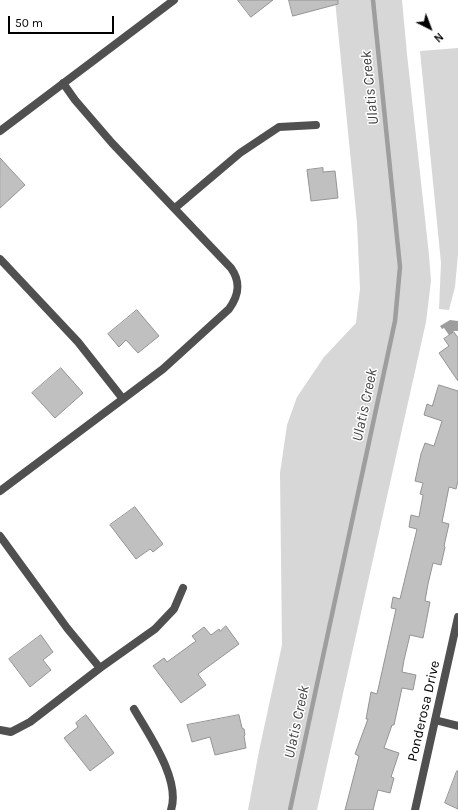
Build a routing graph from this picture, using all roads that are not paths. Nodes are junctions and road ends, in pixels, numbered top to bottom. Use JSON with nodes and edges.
{"nodes":[{"id":1,"x":174,"y":0,"type":"edge"},
{"id":2,"x":62,"y":84,"type":"junction"},
{"id":3,"x":316,"y":126,"type":"dead end"},
{"id":4,"x":0,"y":131,"type":"edge"},
{"id":5,"x":175,"y":208,"type":"junction"},
{"id":6,"x":0,"y":259,"type":"edge"},
{"id":7,"x":123,"y":399,"type":"junction"},
{"id":8,"x":0,"y":491,"type":"edge"},
{"id":9,"x":0,"y":536,"type":"edge"},
{"id":10,"x":183,"y":588,"type":"dead end"},
{"id":11,"x":458,"y":617,"type":"edge"},
{"id":12,"x":100,"y":668,"type":"junction"},
{"id":13,"x":134,"y":709,"type":"dead end"},
{"id":14,"x":435,"y":720,"type":"junction"},
{"id":15,"x":458,"y":726,"type":"edge"},
{"id":16,"x":0,"y":730,"type":"edge"},
{"id":17,"x":171,"y":810,"type":"edge"},
{"id":18,"x":415,"y":810,"type":"edge"}],
"edges":[{"from":1,"to":2,"type":"street"},
{"from":2,"to":4,"type":"street"},
{"from":2,"to":5,"type":"street"},
{"from":3,"to":5,"type":"street"},
{"from":5,"to":7,"type":"street"},
{"from":6,"to":7,"type":"street"},
{"from":7,"to":8,"type":"street"},
{"from":9,"to":12,"type":"street"},
{"from":10,"to":12,"type":"street"},
{"from":11,"to":14,"type":"street","name":"Ponderosa Drive"},
{"from":12,"to":16,"type":"street"},
{"from":13,"to":17,"type":"street"},
{"from":14,"to":15,"type":"street"},
{"from":14,"to":18,"type":"street","name":"Ponderosa Drive"}]}
